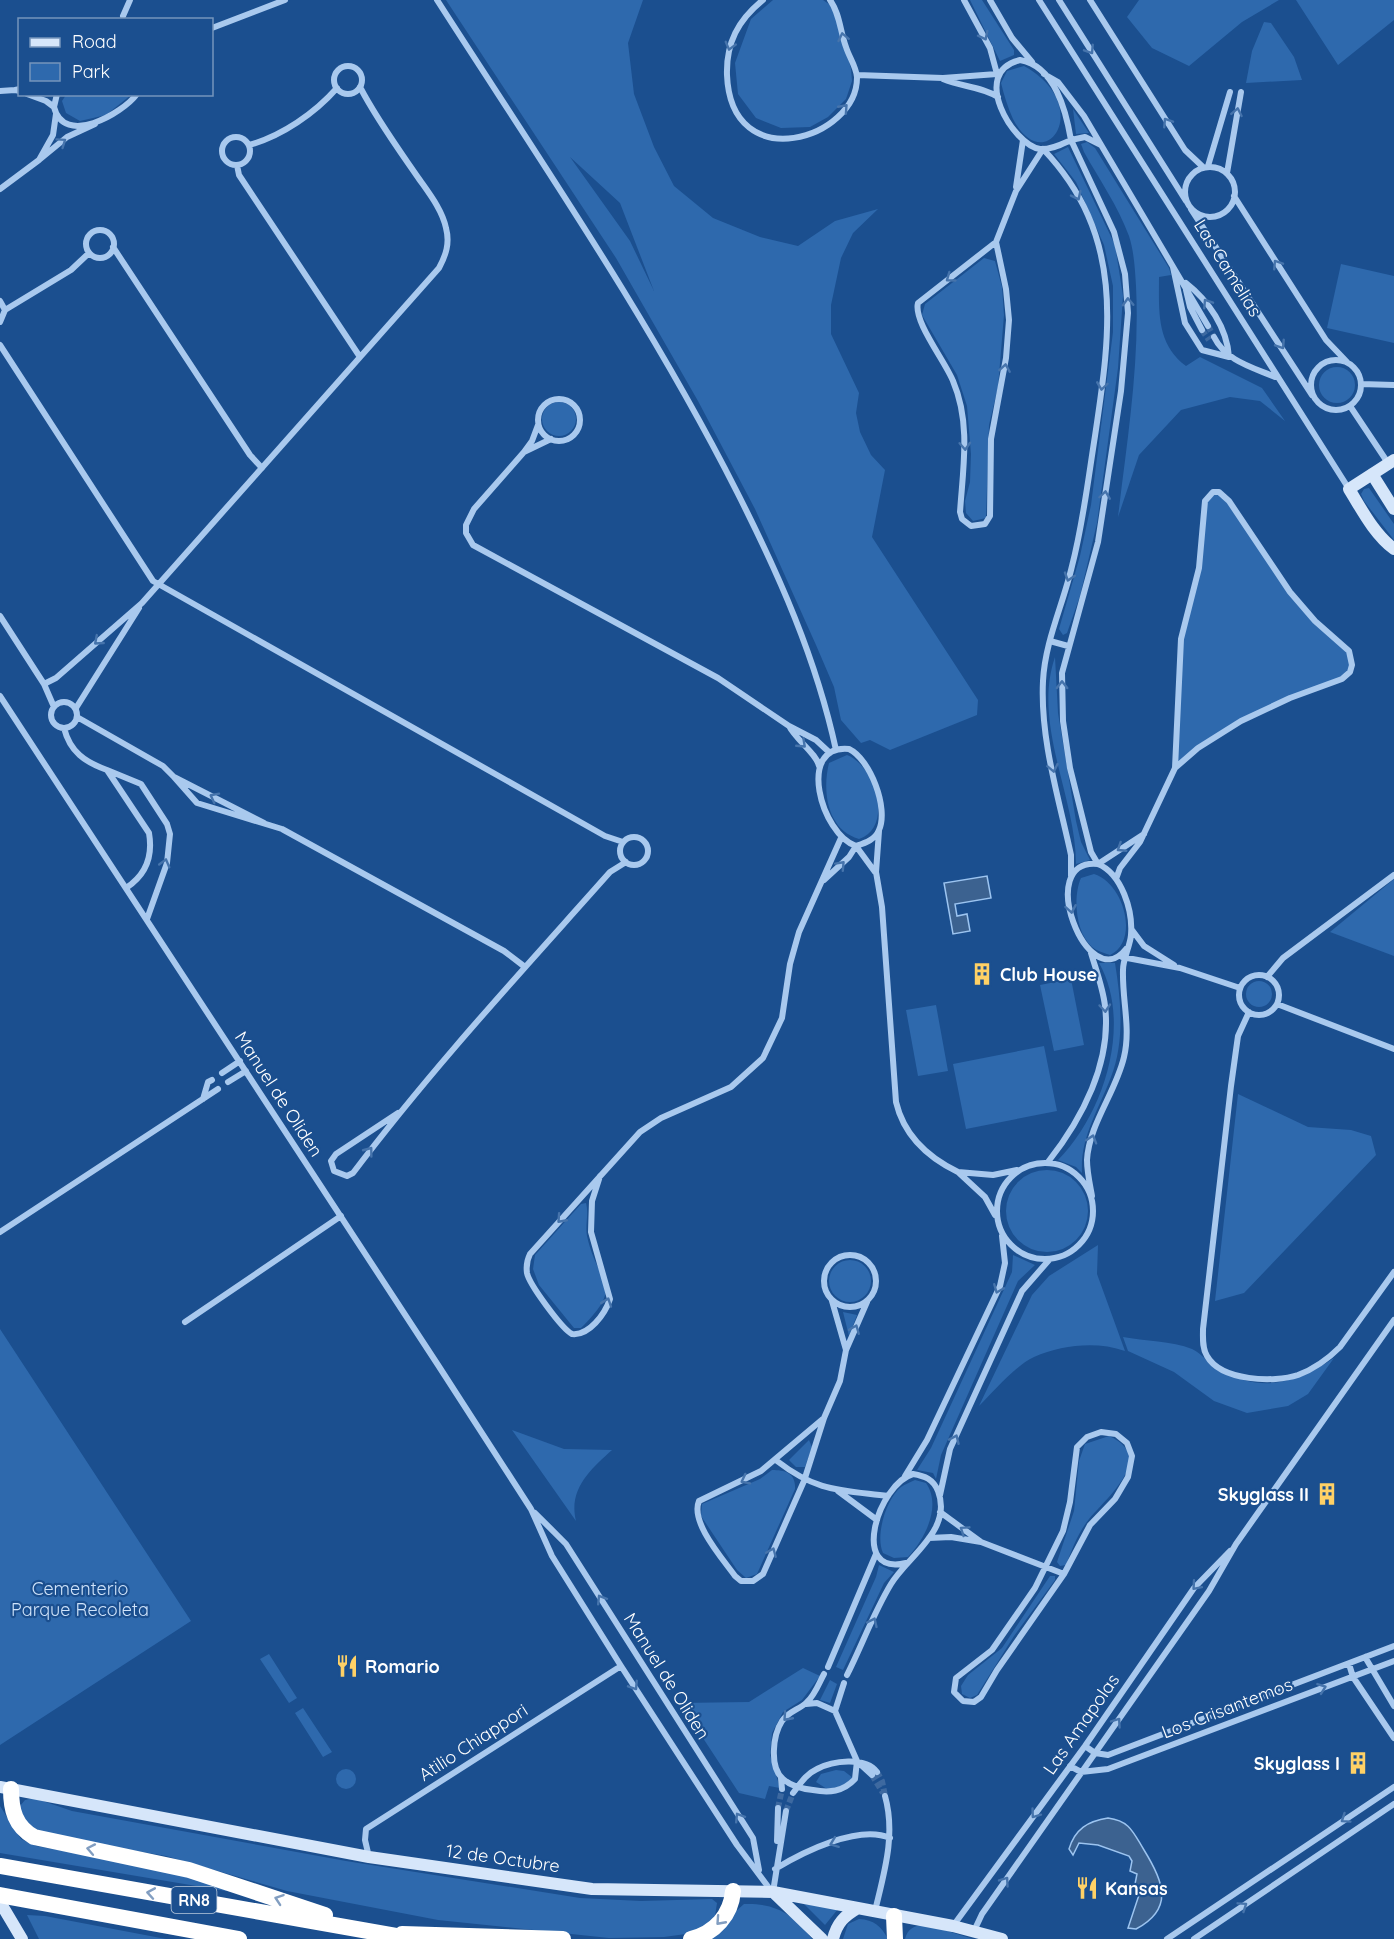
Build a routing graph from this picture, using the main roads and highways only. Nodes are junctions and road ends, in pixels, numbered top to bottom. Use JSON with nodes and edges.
{"nodes":[{"id":1,"x":6,"y":1788,"type":"edge"},
{"id":2,"x":7,"y":1867,"type":"edge"},
{"id":3,"x":733,"y":1891,"type":"road end"},
{"id":4,"x":0,"y":1895,"type":"edge"},
{"id":5,"x":894,"y":1916,"type":"road end"},
{"id":6,"x":377,"y":1933,"type":"junction"},
{"id":7,"x":239,"y":1939,"type":"edge"},
{"id":8,"x":413,"y":1939,"type":"edge"},
{"id":9,"x":563,"y":1939,"type":"edge"},
{"id":10,"x":691,"y":1939,"type":"edge"},
{"id":11,"x":895,"y":1939,"type":"edge"}],
"edges":[{"from":6,"to":1,"type":"highway","one_way":true},
{"from":6,"to":2,"type":"highway","number":"RN8","one_way":true},
{"from":3,"to":10,"type":"highway","one_way":true},
{"from":4,"to":7,"type":"highway","number":"RN8"},
{"from":5,"to":11,"type":"highway"},
{"from":6,"to":8,"type":"highway","number":"RN8"},
{"from":6,"to":9,"type":"highway"}]}
